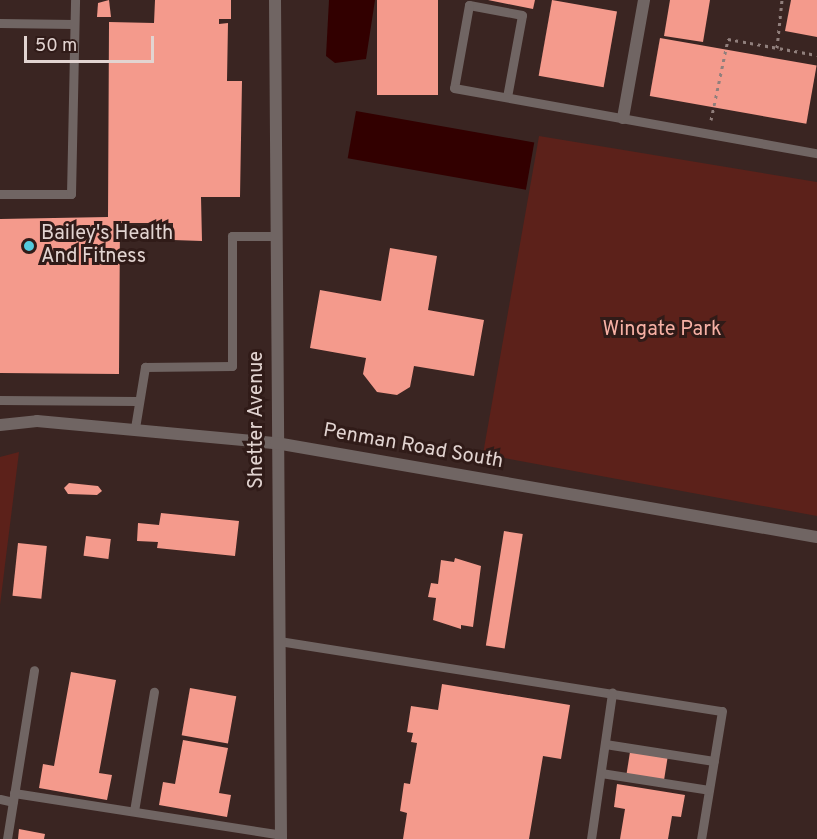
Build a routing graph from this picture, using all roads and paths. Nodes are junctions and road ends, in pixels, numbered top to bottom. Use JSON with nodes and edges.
{"nodes":[{"id":1,"x":75,"y":0,"type":"edge"},
{"id":2,"x":275,"y":0,"type":"edge"},
{"id":3,"x":644,"y":0,"type":"edge"},
{"id":4,"x":782,"y":0,"type":"edge"},
{"id":5,"x":0,"y":23,"type":"edge"},
{"id":6,"x":74,"y":24,"type":"junction"},
{"id":7,"x":777,"y":48,"type":"junction"},
{"id":8,"x":817,"y":55,"type":"edge"},
{"id":9,"x":507,"y":97,"type":"junction"},
{"id":10,"x":623,"y":118,"type":"junction"},
{"id":11,"x":708,"y":134,"type":"junction"},
{"id":12,"x":817,"y":153,"type":"edge"},
{"id":13,"x":0,"y":194,"type":"edge"},
{"id":14,"x":276,"y":236,"type":"junction"},
{"id":15,"x":0,"y":400,"type":"edge"},
{"id":16,"x":137,"y":401,"type":"junction"},
{"id":17,"x":0,"y":425,"type":"edge"},
{"id":18,"x":135,"y":428,"type":"junction"},
{"id":19,"x":276,"y":443,"type":"junction"},
{"id":20,"x":817,"y":537,"type":"edge"},
{"id":21,"x":279,"y":641,"type":"junction"},
{"id":22,"x":34,"y":670,"type":"dead end"},
{"id":23,"x":154,"y":692,"type":"dead end"},
{"id":24,"x":612,"y":693,"type":"junction"},
{"id":25,"x":605,"y":744,"type":"junction"},
{"id":26,"x":714,"y":761,"type":"junction"},
{"id":27,"x":601,"y":774,"type":"junction"},
{"id":28,"x":709,"y":790,"type":"junction"},
{"id":29,"x":14,"y":797,"type":"junction"},
{"id":30,"x":0,"y":799,"type":"edge"},
{"id":31,"x":134,"y":811,"type":"junction"},
{"id":32,"x":281,"y":837,"type":"edge"},
{"id":33,"x":7,"y":839,"type":"edge"},
{"id":34,"x":591,"y":839,"type":"edge"},
{"id":35,"x":701,"y":839,"type":"edge"}],
"edges":[{"from":1,"to":6,"type":"lane"},
{"from":2,"to":14,"type":"street","name":"Shetter Avenue"},
{"from":3,"to":10,"type":"street"},
{"from":4,"to":7,"type":"path"},
{"from":5,"to":6,"type":"lane"},
{"from":6,"to":13,"type":"lane"},
{"from":7,"to":8,"type":"path"},
{"from":7,"to":11,"type":"path"},
{"from":9,"to":9,"type":"lane"},
{"from":9,"to":10,"type":"lane"},
{"from":10,"to":11,"type":"lane"},
{"from":11,"to":12,"type":"lane"},
{"from":14,"to":16,"type":"lane"},
{"from":14,"to":19,"type":"street","name":"Shetter Avenue"},
{"from":15,"to":16,"type":"lane"},
{"from":16,"to":18,"type":"lane"},
{"from":17,"to":18,"type":"street","name":"Penman Road South"},
{"from":18,"to":19,"type":"street","name":"Penman Road South"},
{"from":19,"to":20,"type":"street","name":"Penman Road South"},
{"from":19,"to":21,"type":"street","name":"Shetter Avenue"},
{"from":21,"to":24,"type":"lane"},
{"from":21,"to":32,"type":"street","name":"Shetter Avenue"},
{"from":22,"to":29,"type":"lane"},
{"from":23,"to":31,"type":"lane"},
{"from":24,"to":25,"type":"lane"},
{"from":24,"to":26,"type":"lane"},
{"from":25,"to":26,"type":"lane"},
{"from":25,"to":27,"type":"lane"},
{"from":26,"to":28,"type":"lane"},
{"from":27,"to":28,"type":"lane"},
{"from":27,"to":34,"type":"lane"},
{"from":28,"to":35,"type":"lane"},
{"from":29,"to":30,"type":"lane"},
{"from":29,"to":31,"type":"lane"},
{"from":29,"to":33,"type":"lane"},
{"from":31,"to":32,"type":"lane"}]}
